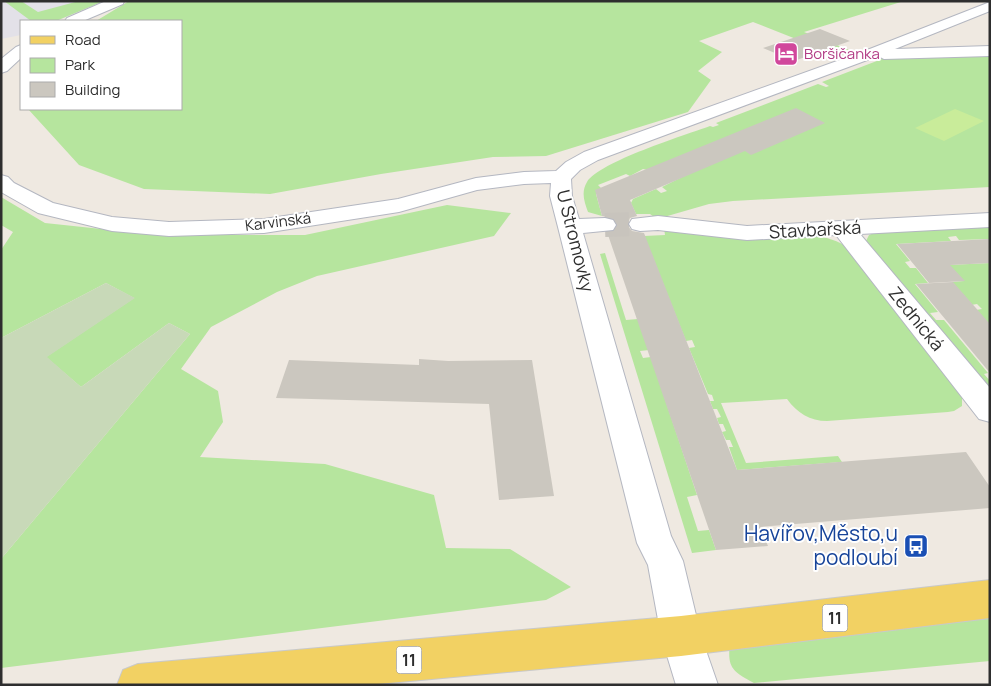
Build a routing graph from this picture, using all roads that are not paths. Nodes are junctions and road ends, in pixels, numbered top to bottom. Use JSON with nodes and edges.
{"nodes":[{"id":1,"x":118,"y":1,"type":"edge"},
{"id":2,"x":989,"y":7,"type":"edge"},
{"id":3,"x":74,"y":20,"type":"edge"},
{"id":4,"x":20,"y":51,"type":"edge"},
{"id":5,"x":990,"y":51,"type":"edge"},
{"id":6,"x":867,"y":55,"type":"junction"},
{"id":7,"x":1,"y":68,"type":"edge"},
{"id":8,"x":561,"y":177,"type":"junction"},
{"id":9,"x":1,"y":181,"type":"edge"},
{"id":10,"x":990,"y":220,"type":"edge"},
{"id":11,"x":640,"y":224,"type":"tunnel mouth"},
{"id":12,"x":605,"y":225,"type":"tunnel mouth"},
{"id":13,"x":569,"y":227,"type":"junction"},
{"id":14,"x":843,"y":229,"type":"junction"},
{"id":15,"x":990,"y":410,"type":"edge"},
{"id":16,"x":990,"y":599,"type":"edge"},
{"id":17,"x":680,"y":636,"type":"junction"},
{"id":18,"x":138,"y":685,"type":"edge"},
{"id":19,"x":697,"y":685,"type":"edge"}],
"edges":[{"from":1,"to":3,"type":"street"},
{"from":2,"to":6,"type":"street","name":"U Stromovky"},
{"from":4,"to":7,"type":"street"},
{"from":5,"to":6,"type":"street"},
{"from":6,"to":8,"type":"street","name":"U Stromovky"},
{"from":8,"to":9,"type":"street","name":"Karvinská"},
{"from":8,"to":13,"type":"street","name":"U Stromovky"},
{"from":10,"to":14,"type":"street","name":"Stavbařská"},
{"from":11,"to":14,"type":"street","name":"Stavbařská"},
{"from":12,"to":13,"type":"street"},
{"from":13,"to":17,"type":"street","name":"U Stromovky"},
{"from":14,"to":15,"type":"street","name":"Zednická"},
{"from":16,"to":17,"type":"main road","number":"11"},
{"from":17,"to":18,"type":"main road","number":"11"},
{"from":17,"to":19,"type":"street","name":"U Stromovky"}]}
